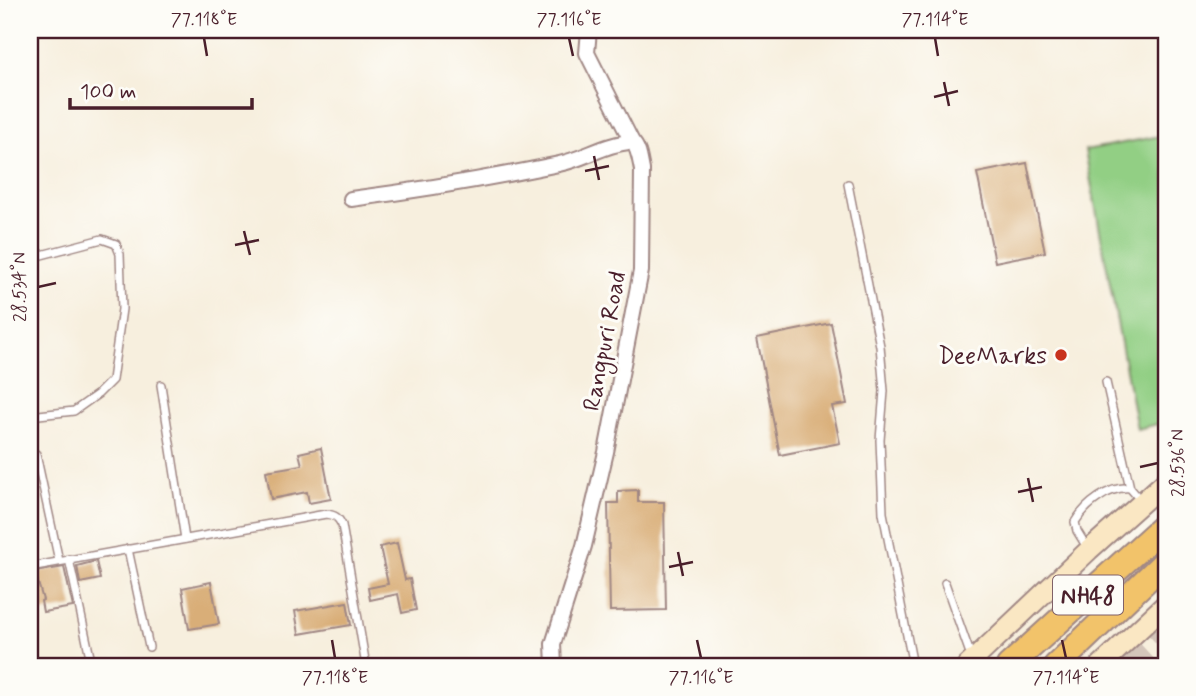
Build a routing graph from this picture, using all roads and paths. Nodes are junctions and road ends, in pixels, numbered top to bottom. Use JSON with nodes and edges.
{"nodes":[{"id":1,"x":589,"y":30,"type":"edge"},
{"id":2,"x":632,"y":142,"type":"junction"},
{"id":3,"x":848,"y":184,"type":"dead end"},
{"id":4,"x":351,"y":199,"type":"dead end"},
{"id":5,"x":30,"y":258,"type":"edge"},
{"id":6,"x":1106,"y":382,"type":"dead end"},
{"id":7,"x":161,"y":385,"type":"dead end"},
{"id":8,"x":30,"y":416,"type":"edge"},
{"id":9,"x":36,"y":454,"type":"dead end"},
{"id":10,"x":1166,"y":481,"type":"edge"},
{"id":11,"x":1136,"y":495,"type":"junction"},
{"id":12,"x":1166,"y":524,"type":"edge"},
{"id":13,"x":186,"y":538,"type":"junction"},
{"id":14,"x":128,"y":549,"type":"junction"},
{"id":15,"x":1089,"y":550,"type":"junction"},
{"id":16,"x":69,"y":559,"type":"junction"},
{"id":17,"x":59,"y":561,"type":"junction"},
{"id":18,"x":1166,"y":561,"type":"edge"},
{"id":19,"x":30,"y":567,"type":"edge"},
{"id":20,"x":946,"y":583,"type":"dead end"},
{"id":21,"x":1166,"y":604,"type":"edge"},
{"id":22,"x":149,"y":647,"type":"dead end"},
{"id":23,"x":970,"y":663,"type":"edge"},
{"id":24,"x":92,"y":666,"type":"edge"},
{"id":25,"x":366,"y":666,"type":"edge"},
{"id":26,"x":554,"y":666,"type":"edge"},
{"id":27,"x":913,"y":666,"type":"edge"},
{"id":28,"x":1009,"y":666,"type":"edge"},
{"id":29,"x":1056,"y":666,"type":"edge"},
{"id":30,"x":1100,"y":666,"type":"edge"}],
"edges":[{"from":1,"to":2,"type":"street","name":"Rangpuri Road"},
{"from":2,"to":4,"type":"street"},
{"from":2,"to":26,"type":"street","name":"Rangpuri Road"},
{"from":3,"to":27,"type":"lane"},
{"from":5,"to":8,"type":"lane"},
{"from":6,"to":11,"type":"lane"},
{"from":7,"to":13,"type":"lane"},
{"from":9,"to":17,"type":"lane"},
{"from":10,"to":11,"type":"main road"},
{"from":11,"to":15,"type":"main road"},
{"from":11,"to":15,"type":"lane"},
{"from":12,"to":28,"type":"highway","number":"NH48"},
{"from":13,"to":14,"type":"lane"},
{"from":13,"to":25,"type":"lane"},
{"from":14,"to":16,"type":"lane"},
{"from":14,"to":22,"type":"lane"},
{"from":15,"to":23,"type":"main road"},
{"from":16,"to":17,"type":"lane"},
{"from":16,"to":24,"type":"lane"},
{"from":17,"to":19,"type":"lane"},
{"from":18,"to":29,"type":"highway","number":"NH48"},
{"from":20,"to":23,"type":"lane"},
{"from":21,"to":30,"type":"main road"}]}
